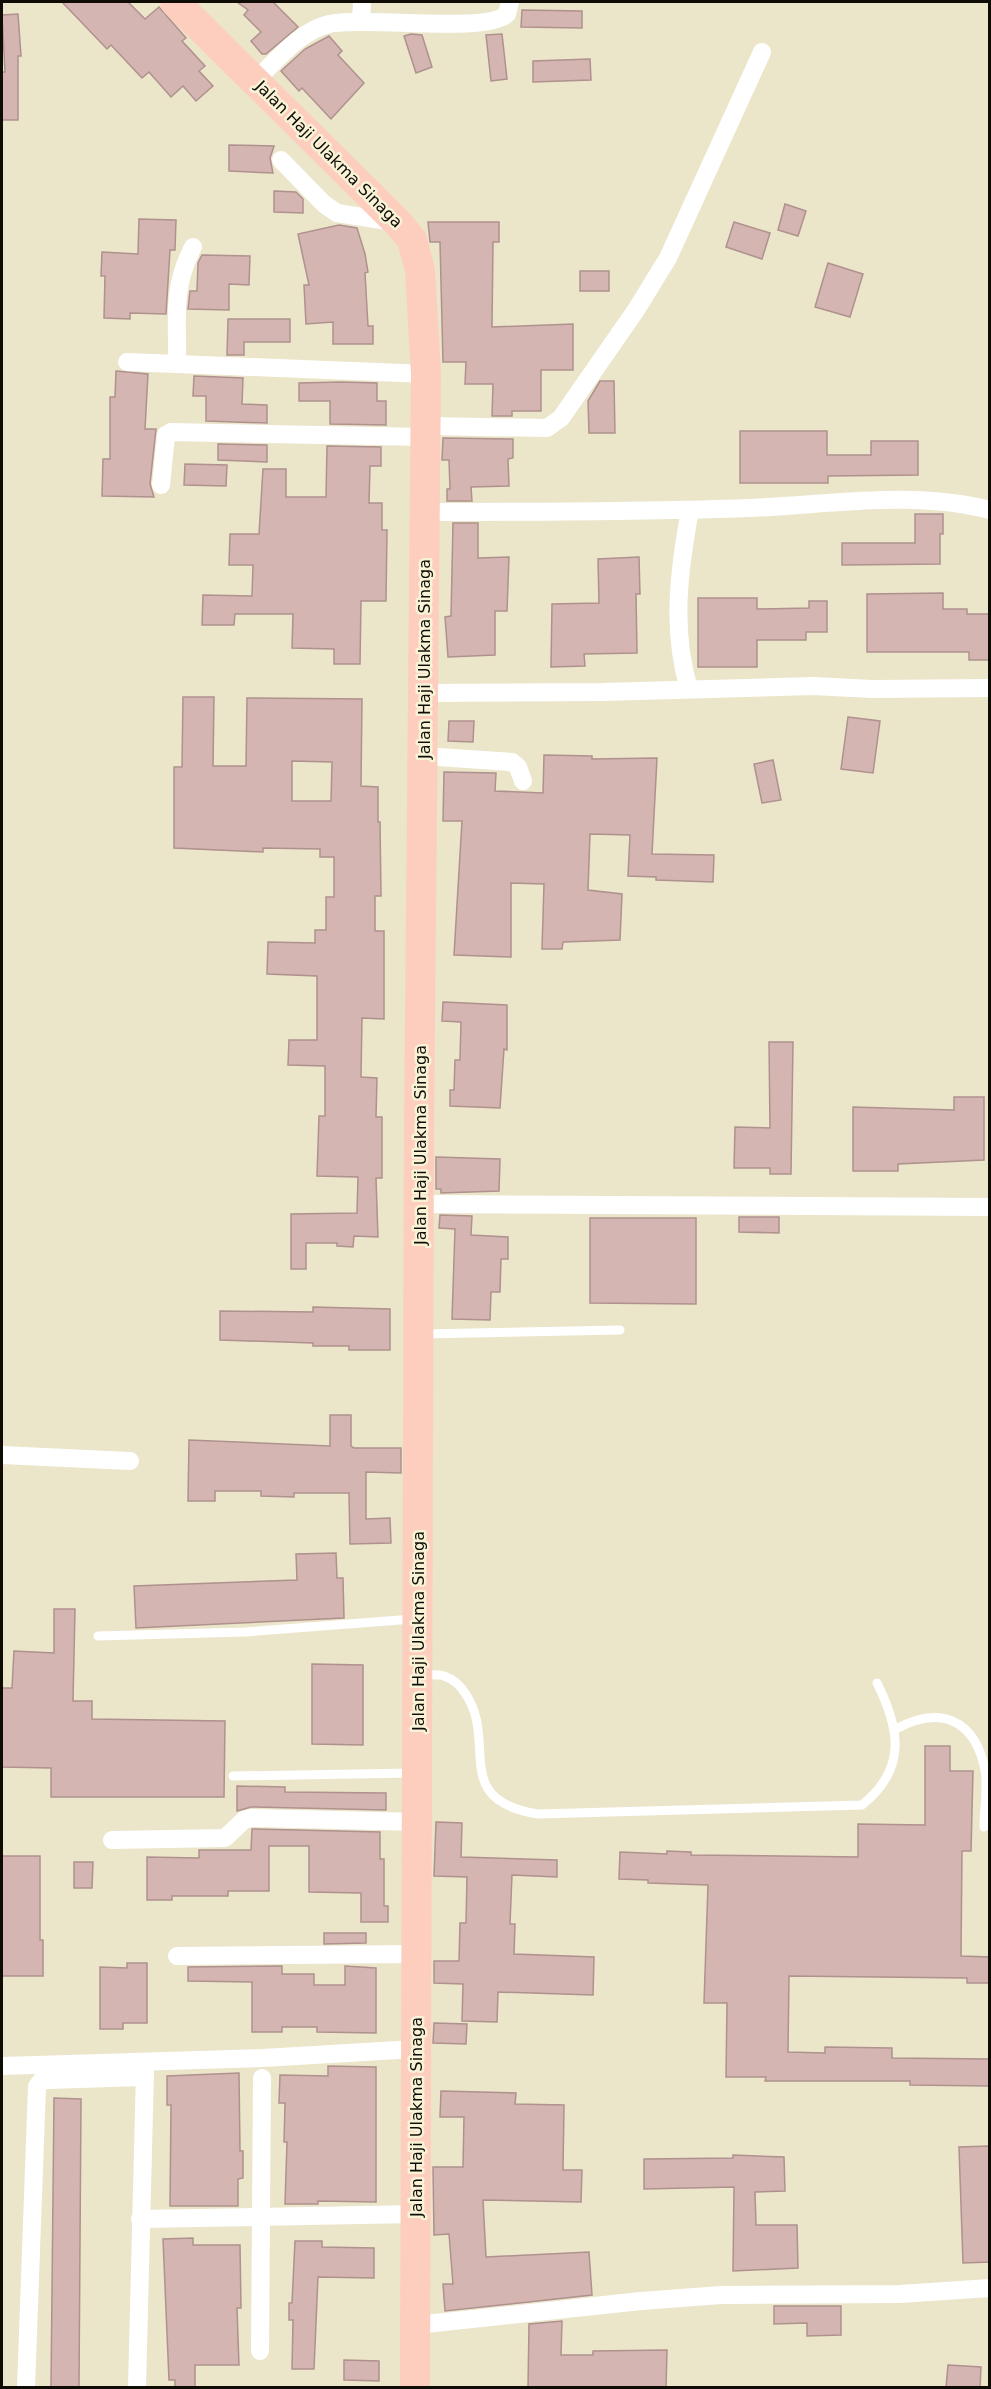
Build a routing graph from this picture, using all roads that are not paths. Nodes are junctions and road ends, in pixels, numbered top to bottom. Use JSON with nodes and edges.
{"nodes":[{"id":1,"x":175,"y":2,"type":"edge"},
{"id":2,"x":362,"y":2,"type":"edge"},
{"id":3,"x":510,"y":2,"type":"edge"},
{"id":4,"x":361,"y":21,"type":"junction"},
{"id":5,"x":762,"y":52,"type":"dead end"},
{"id":6,"x":256,"y":80,"type":"junction"},
{"id":7,"x":281,"y":160,"type":"dead end"},
{"id":8,"x":398,"y":224,"type":"junction"},
{"id":9,"x":193,"y":248,"type":"dead end"},
{"id":10,"x":127,"y":362,"type":"dead end"},
{"id":11,"x":177,"y":364,"type":"junction"},
{"id":12,"x":426,"y":374,"type":"junction"},
{"id":13,"x":426,"y":431,"type":"junction"},
{"id":14,"x":161,"y":485,"type":"dead end"},
{"id":15,"x":690,"y":510,"type":"junction"},
{"id":16,"x":990,"y":510,"type":"edge"},
{"id":17,"x":425,"y":513,"type":"junction"},
{"id":18,"x":990,"y":688,"type":"edge"},
{"id":19,"x":689,"y":689,"type":"junction"},
{"id":20,"x":424,"y":693,"type":"junction"},
{"id":21,"x":424,"y":756,"type":"junction"},
{"id":22,"x":523,"y":781,"type":"dead end"},
{"id":23,"x":420,"y":1204,"type":"junction"},
{"id":24,"x":990,"y":1207,"type":"edge"},
{"id":25,"x":620,"y":1330,"type":"dead end"},
{"id":26,"x":419,"y":1334,"type":"junction"},
{"id":27,"x":2,"y":1455,"type":"edge"},
{"id":28,"x":130,"y":1461,"type":"dead end"},
{"id":29,"x":418,"y":1619,"type":"junction"},
{"id":30,"x":98,"y":1636,"type":"dead end"},
{"id":31,"x":418,"y":1675,"type":"junction"},
{"id":32,"x":877,"y":1683,"type":"dead end"},
{"id":33,"x":896,"y":1729,"type":"junction"},
{"id":34,"x":418,"y":1773,"type":"junction"},
{"id":35,"x":233,"y":1776,"type":"dead end"},
{"id":36,"x":418,"y":1822,"type":"junction"},
{"id":37,"x":984,"y":1827,"type":"dead end"},
{"id":38,"x":112,"y":1840,"type":"dead end"},
{"id":39,"x":417,"y":1954,"type":"junction"},
{"id":40,"x":177,"y":1956,"type":"dead end"},
{"id":41,"x":415,"y":2049,"type":"junction"},
{"id":42,"x":2,"y":2066,"type":"edge"},
{"id":43,"x":262,"y":2078,"type":"dead end"},
{"id":44,"x":417,"y":2214,"type":"junction"},
{"id":45,"x":260,"y":2217,"type":"junction"},
{"id":46,"x":140,"y":2219,"type":"junction"},
{"id":47,"x":990,"y":2288,"type":"edge"},
{"id":48,"x":416,"y":2325,"type":"junction"},
{"id":49,"x":261,"y":2351,"type":"dead end"},
{"id":50,"x":26,"y":2388,"type":"edge"},
{"id":51,"x":137,"y":2388,"type":"edge"},
{"id":52,"x":415,"y":2388,"type":"edge"}],
"edges":[{"from":1,"to":6,"type":"main road","name":"Jalan Haji Ulakma Sinaga"},
{"from":2,"to":4,"type":"street"},
{"from":3,"to":4,"type":"street"},
{"from":4,"to":6,"type":"street"},
{"from":5,"to":13,"type":"street"},
{"from":6,"to":8,"type":"main road","name":"Jalan Haji Ulakma Sinaga"},
{"from":7,"to":8,"type":"street"},
{"from":8,"to":12,"type":"main road","name":"Jalan Haji Ulakma Sinaga"},
{"from":9,"to":11,"type":"street"},
{"from":10,"to":11,"type":"street"},
{"from":11,"to":12,"type":"street"},
{"from":12,"to":13,"type":"main road","name":"Jalan Haji Ulakma Sinaga"},
{"from":13,"to":14,"type":"street"},
{"from":13,"to":17,"type":"main road","name":"Jalan Haji Ulakma Sinaga"},
{"from":15,"to":16,"type":"street"},
{"from":15,"to":17,"type":"street"},
{"from":15,"to":19,"type":"street"},
{"from":17,"to":20,"type":"main road","name":"Jalan Haji Ulakma Sinaga"},
{"from":18,"to":19,"type":"street"},
{"from":19,"to":20,"type":"street"},
{"from":20,"to":21,"type":"main road","name":"Jalan Haji Ulakma Sinaga"},
{"from":21,"to":22,"type":"street"},
{"from":21,"to":23,"type":"main road","name":"Jalan Haji Ulakma Sinaga"},
{"from":23,"to":24,"type":"street"},
{"from":23,"to":26,"type":"main road","name":"Jalan Haji Ulakma Sinaga"},
{"from":25,"to":26,"type":"lane"},
{"from":26,"to":29,"type":"main road","name":"Jalan Haji Ulakma Sinaga"},
{"from":27,"to":28,"type":"street"},
{"from":29,"to":30,"type":"lane"},
{"from":29,"to":31,"type":"main road","name":"Jalan Haji Ulakma Sinaga"},
{"from":31,"to":33,"type":"lane"},
{"from":31,"to":34,"type":"main road","name":"Jalan Haji Ulakma Sinaga"},
{"from":32,"to":33,"type":"lane"},
{"from":33,"to":37,"type":"lane"},
{"from":34,"to":35,"type":"lane"},
{"from":34,"to":36,"type":"main road","name":"Jalan Haji Ulakma Sinaga"},
{"from":36,"to":38,"type":"street"},
{"from":36,"to":39,"type":"main road","name":"Jalan Haji Ulakma Sinaga"},
{"from":39,"to":40,"type":"street"},
{"from":39,"to":41,"type":"main road","name":"Jalan Haji Ulakma Sinaga"},
{"from":41,"to":42,"type":"street"},
{"from":41,"to":44,"type":"main road","name":"Jalan Haji Ulakma Sinaga"},
{"from":43,"to":45,"type":"street"},
{"from":44,"to":45,"type":"street"},
{"from":44,"to":48,"type":"main road","name":"Jalan Haji Ulakma Sinaga"},
{"from":45,"to":46,"type":"street"},
{"from":45,"to":49,"type":"street"},
{"from":46,"to":50,"type":"street"},
{"from":46,"to":51,"type":"street"},
{"from":47,"to":48,"type":"street"},
{"from":48,"to":52,"type":"main road","name":"Jalan Haji Ulakma Sinaga"}]}
